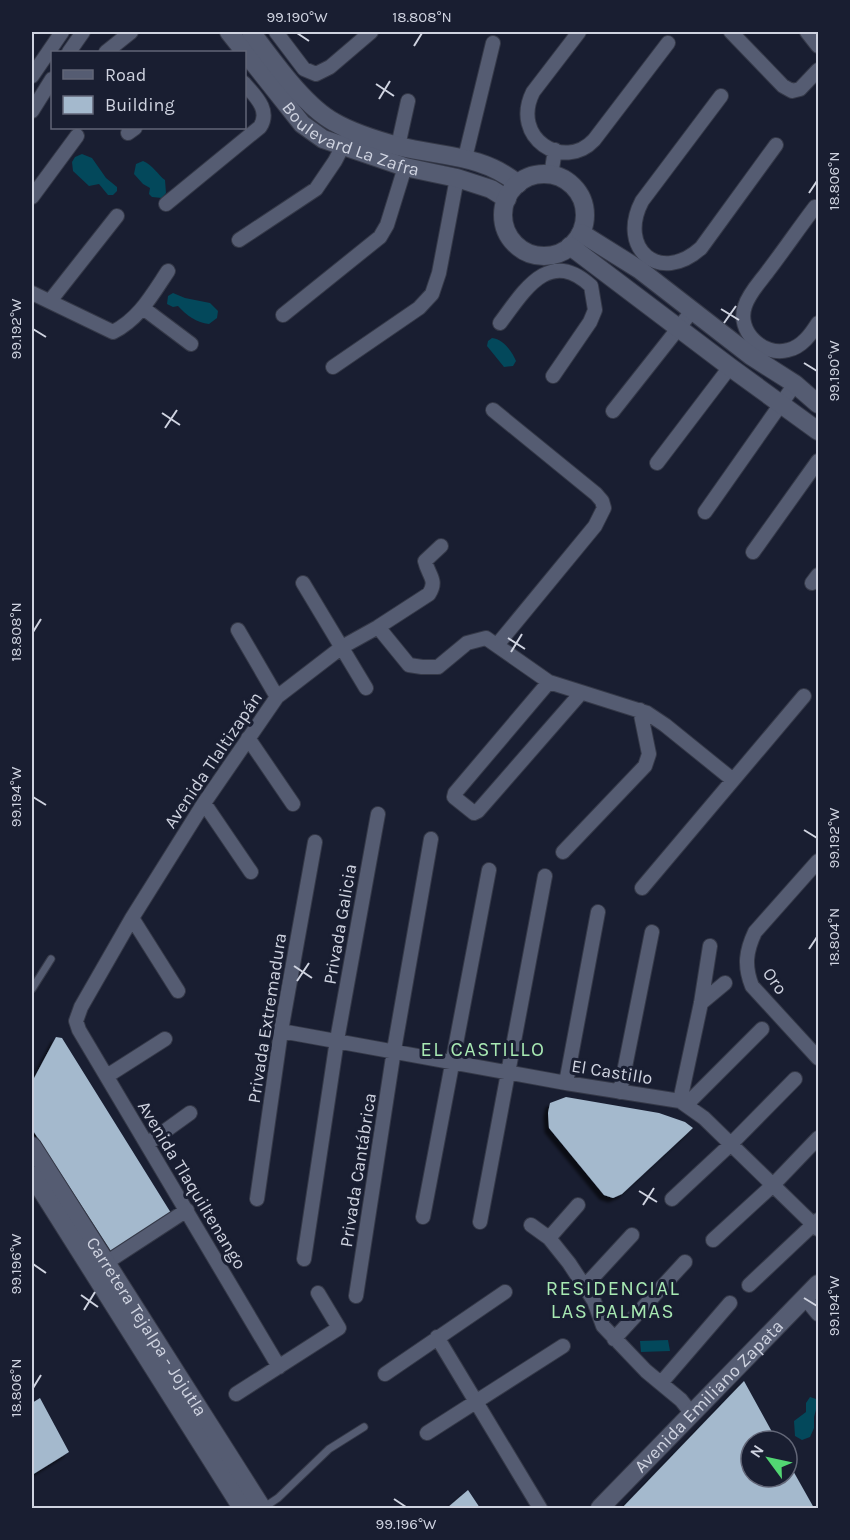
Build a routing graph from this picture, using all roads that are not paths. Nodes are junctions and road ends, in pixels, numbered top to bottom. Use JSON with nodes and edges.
{"nodes":[{"id":1,"x":62,"y":32,"type":"edge"},
{"id":2,"x":83,"y":32,"type":"edge"},
{"id":3,"x":131,"y":32,"type":"edge"},
{"id":4,"x":229,"y":32,"type":"edge"},
{"id":5,"x":250,"y":32,"type":"edge"},
{"id":6,"x":276,"y":32,"type":"edge"},
{"id":7,"x":371,"y":32,"type":"edge"},
{"id":8,"x":579,"y":32,"type":"edge"},
{"id":9,"x":731,"y":32,"type":"edge"},
{"id":10,"x":807,"y":32,"type":"edge"},
{"id":11,"x":493,"y":43,"type":"dead end"},
{"id":12,"x":668,"y":43,"type":"dead end"},
{"id":13,"x":819,"y":46,"type":"edge"},
{"id":14,"x":70,"y":51,"type":"edge"},
{"id":15,"x":106,"y":51,"type":"edge"},
{"id":16,"x":275,"y":62,"type":"junction"},
{"id":17,"x":819,"y":70,"type":"edge"},
{"id":18,"x":32,"y":76,"type":"edge"},
{"id":19,"x":51,"y":81,"type":"edge"},
{"id":20,"x":246,"y":85,"type":"edge"},
{"id":21,"x":721,"y":96,"type":"dead end"},
{"id":22,"x":408,"y":101,"type":"dead end"},
{"id":23,"x":32,"y":111,"type":"edge"},
{"id":24,"x":77,"y":136,"type":"dead end"},
{"id":25,"x":346,"y":139,"type":"junction"},
{"id":26,"x":776,"y":145,"type":"dead end"},
{"id":27,"x":398,"y":146,"type":"junction"},
{"id":28,"x":555,"y":150,"type":"junction"},
{"id":29,"x":465,"y":158,"type":"junction"},
{"id":30,"x":405,"y":167,"type":"junction"},
{"id":31,"x":551,"y":175,"type":"junction"},
{"id":32,"x":457,"y":178,"type":"junction"},
{"id":33,"x":518,"y":184,"type":"junction"},
{"id":34,"x":32,"y":197,"type":"edge"},
{"id":35,"x":507,"y":199,"type":"junction"},
{"id":36,"x":166,"y":204,"type":"dead end"},
{"id":37,"x":815,"y":207,"type":"dead end"},
{"id":38,"x":117,"y":216,"type":"dead end"},
{"id":39,"x":239,"y":240,"type":"dead end"},
{"id":40,"x":576,"y":240,"type":"junction"},
{"id":41,"x":594,"y":263,"type":"junction"},
{"id":42,"x":644,"y":263,"type":"junction"},
{"id":43,"x":168,"y":272,"type":"dead end"},
{"id":44,"x":583,"y":278,"type":"junction"},
{"id":45,"x":32,"y":292,"type":"edge"},
{"id":46,"x":50,"y":301,"type":"junction"},
{"id":47,"x":143,"y":308,"type":"junction"},
{"id":48,"x":692,"y":311,"type":"junction"},
{"id":49,"x":283,"y":315,"type":"dead end"},
{"id":50,"x":500,"y":323,"type":"dead end"},
{"id":51,"x":819,"y":323,"type":"edge"},
{"id":52,"x":680,"y":329,"type":"junction"},
{"id":53,"x":191,"y":344,"type":"dead end"},
{"id":54,"x":755,"y":350,"type":"junction"},
{"id":55,"x":333,"y":367,"type":"dead end"},
{"id":56,"x":730,"y":367,"type":"junction"},
{"id":57,"x":553,"y":376,"type":"dead end"},
{"id":58,"x":795,"y":384,"type":"junction"},
{"id":59,"x":782,"y":403,"type":"junction"},
{"id":60,"x":819,"y":404,"type":"edge"},
{"id":61,"x":493,"y":410,"type":"dead end"},
{"id":62,"x":613,"y":411,"type":"dead end"},
{"id":63,"x":819,"y":431,"type":"edge"},
{"id":64,"x":819,"y":462,"type":"edge"},
{"id":65,"x":657,"y":463,"type":"dead end"},
{"id":66,"x":705,"y":512,"type":"dead end"},
{"id":67,"x":441,"y":546,"type":"dead end"},
{"id":68,"x":753,"y":552,"type":"dead end"},
{"id":69,"x":303,"y":583,"type":"dead end"},
{"id":70,"x":378,"y":627,"type":"junction"},
{"id":71,"x":238,"y":630,"type":"dead end"},
{"id":72,"x":497,"y":645,"type":"junction"},
{"id":73,"x":342,"y":647,"type":"junction"},
{"id":74,"x":549,"y":682,"type":"junction"},
{"id":75,"x":366,"y":688,"type":"dead end"},
{"id":76,"x":581,"y":693,"type":"junction"},
{"id":77,"x":804,"y":696,"type":"dead end"},
{"id":78,"x":277,"y":697,"type":"junction"},
{"id":79,"x":639,"y":710,"type":"junction"},
{"id":80,"x":248,"y":738,"type":"junction"},
{"id":81,"x":734,"y":780,"type":"junction"},
{"id":82,"x":204,"y":803,"type":"junction"},
{"id":83,"x":292,"y":804,"type":"dead end"},
{"id":84,"x":378,"y":814,"type":"dead end"},
{"id":85,"x":431,"y":839,"type":"dead end"},
{"id":86,"x":315,"y":842,"type":"dead end"},
{"id":87,"x":563,"y":852,"type":"dead end"},
{"id":88,"x":819,"y":861,"type":"edge"},
{"id":89,"x":489,"y":870,"type":"dead end"},
{"id":90,"x":251,"y":872,"type":"dead end"},
{"id":91,"x":545,"y":876,"type":"dead end"},
{"id":92,"x":642,"y":888,"type":"dead end"},
{"id":93,"x":598,"y":912,"type":"dead end"},
{"id":94,"x":132,"y":918,"type":"junction"},
{"id":95,"x":652,"y":932,"type":"dead end"},
{"id":96,"x":710,"y":946,"type":"dead end"},
{"id":97,"x":51,"y":959,"type":"dead end"},
{"id":98,"x":725,"y":983,"type":"dead end"},
{"id":99,"x":32,"y":989,"type":"edge"},
{"id":100,"x":178,"y":991,"type":"dead end"},
{"id":101,"x":701,"y":1003,"type":"junction"},
{"id":102,"x":76,"y":1021,"type":"joint"},
{"id":103,"x":762,"y":1029,"type":"dead end"},
{"id":104,"x":281,"y":1031,"type":"junction"},
{"id":105,"x":165,"y":1039,"type":"dead end"},
{"id":106,"x":338,"y":1040,"type":"junction"},
{"id":107,"x":394,"y":1050,"type":"junction"},
{"id":108,"x":819,"y":1058,"type":"edge"},
{"id":109,"x":453,"y":1061,"type":"junction"},
{"id":110,"x":507,"y":1071,"type":"junction"},
{"id":111,"x":107,"y":1076,"type":"junction"},
{"id":112,"x":795,"y":1079,"type":"dead end"},
{"id":113,"x":566,"y":1083,"type":"junction"},
{"id":114,"x":620,"y":1092,"type":"junction"},
{"id":115,"x":684,"y":1103,"type":"junction"},
{"id":116,"x":190,"y":1113,"type":"dead end"},
{"id":117,"x":819,"y":1138,"type":"edge"},
{"id":118,"x":147,"y":1144,"type":"junction"},
{"id":119,"x":731,"y":1144,"type":"junction"},
{"id":120,"x":32,"y":1146,"type":"edge"},
{"id":121,"x":32,"y":1175,"type":"edge"},
{"id":122,"x":773,"y":1185,"type":"junction"},
{"id":123,"x":257,"y":1199,"type":"dead end"},
{"id":124,"x":672,"y":1199,"type":"dead end"},
{"id":125,"x":578,"y":1205,"type":"dead end"},
{"id":126,"x":187,"y":1210,"type":"junction"},
{"id":127,"x":423,"y":1217,"type":"dead end"},
{"id":128,"x":480,"y":1222,"type":"dead end"},
{"id":129,"x":531,"y":1225,"type":"dead end"},
{"id":130,"x":817,"y":1225,"type":"edge"},
{"id":131,"x":632,"y":1235,"type":"dead end"},
{"id":132,"x":549,"y":1238,"type":"junction"},
{"id":133,"x":713,"y":1240,"type":"dead end"},
{"id":134,"x":304,"y":1259,"type":"dead end"},
{"id":135,"x":686,"y":1262,"type":"dead end"},
{"id":136,"x":100,"y":1267,"type":"junction"},
{"id":137,"x":819,"y":1284,"type":"edge"},
{"id":138,"x":749,"y":1285,"type":"dead end"},
{"id":139,"x":584,"y":1287,"type":"junction"},
{"id":140,"x":505,"y":1292,"type":"dead end"},
{"id":141,"x":318,"y":1293,"type":"dead end"},
{"id":142,"x":356,"y":1296,"type":"dead end"},
{"id":143,"x":805,"y":1298,"type":"junction"},
{"id":144,"x":730,"y":1304,"type":"dead end"},
{"id":145,"x":819,"y":1314,"type":"edge"},
{"id":146,"x":437,"y":1337,"type":"junction"},
{"id":147,"x":614,"y":1339,"type":"junction"},
{"id":148,"x":563,"y":1347,"type":"dead end"},
{"id":149,"x":279,"y":1367,"type":"junction"},
{"id":150,"x":385,"y":1374,"type":"dead end"},
{"id":151,"x":661,"y":1383,"type":"junction"},
{"id":152,"x":236,"y":1394,"type":"dead end"},
{"id":153,"x":476,"y":1402,"type":"junction"},
{"id":154,"x":692,"y":1414,"type":"junction"},
{"id":155,"x":364,"y":1426,"type":"dead end"},
{"id":156,"x":427,"y":1433,"type":"dead end"},
{"id":157,"x":242,"y":1509,"type":"edge"},
{"id":158,"x":263,"y":1509,"type":"edge"},
{"id":159,"x":540,"y":1509,"type":"edge"},
{"id":160,"x":600,"y":1509,"type":"edge"}],
"edges":[{"from":1,"to":18,"type":"street"},
{"from":2,"to":14,"type":"street"},
{"from":3,"to":15,"type":"street"},
{"from":4,"to":16,"type":"street","name":"Boulevard La Zafra"},
{"from":5,"to":16,"type":"street","name":"Boulevard La Zafra"},
{"from":6,"to":16,"type":"street"},
{"from":7,"to":16,"type":"street"},
{"from":8,"to":28,"type":"street"},
{"from":9,"to":17,"type":"street"},
{"from":10,"to":13,"type":"street"},
{"from":11,"to":29,"type":"street"},
{"from":12,"to":28,"type":"street"},
{"from":16,"to":20,"type":"street"},
{"from":16,"to":25,"type":"street","name":"Boulevard La Zafra"},
{"from":19,"to":23,"type":"street"},
{"from":20,"to":36,"type":"street"},
{"from":21,"to":42,"type":"street"},
{"from":22,"to":27,"type":"street"},
{"from":24,"to":34,"type":"street"},
{"from":25,"to":27,"type":"street","name":"Boulevard La Zafra"},
{"from":25,"to":30,"type":"street","name":"Boulevard La Zafra"},
{"from":25,"to":39,"type":"street"},
{"from":26,"to":42,"type":"street"},
{"from":27,"to":29,"type":"street","name":"Boulevard La Zafra"},
{"from":28,"to":31,"type":"street"},
{"from":29,"to":33,"type":"street","name":"Boulevard La Zafra"},
{"from":30,"to":32,"type":"street","name":"Boulevard La Zafra"},
{"from":30,"to":49,"type":"street"},
{"from":31,"to":33,"type":"street"},
{"from":31,"to":40,"type":"street"},
{"from":32,"to":35,"type":"street","name":"Boulevard La Zafra"},
{"from":32,"to":55,"type":"street"},
{"from":33,"to":35,"type":"street"},
{"from":35,"to":40,"type":"street"},
{"from":37,"to":54,"type":"street"},
{"from":38,"to":46,"type":"street"},
{"from":40,"to":41,"type":"street"},
{"from":40,"to":42,"type":"street"},
{"from":41,"to":44,"type":"street"},
{"from":41,"to":52,"type":"street"},
{"from":42,"to":48,"type":"street"},
{"from":43,"to":47,"type":"street"},
{"from":44,"to":50,"type":"street"},
{"from":44,"to":57,"type":"street"},
{"from":45,"to":46,"type":"street"},
{"from":46,"to":47,"type":"street"},
{"from":47,"to":53,"type":"street"},
{"from":48,"to":52,"type":"street"},
{"from":48,"to":54,"type":"street"},
{"from":51,"to":54,"type":"street"},
{"from":52,"to":56,"type":"street"},
{"from":52,"to":62,"type":"street"},
{"from":54,"to":58,"type":"street"},
{"from":56,"to":59,"type":"street"},
{"from":56,"to":65,"type":"street"},
{"from":58,"to":59,"type":"street"},
{"from":58,"to":60,"type":"street"},
{"from":59,"to":63,"type":"street"},
{"from":59,"to":66,"type":"street"},
{"from":61,"to":72,"type":"street"},
{"from":64,"to":68,"type":"street"},
{"from":67,"to":70,"type":"street","name":"Avenida Tlaltizapán"},
{"from":69,"to":73,"type":"street"},
{"from":70,"to":72,"type":"street"},
{"from":70,"to":73,"type":"street","name":"Avenida Tlaltizapán"},
{"from":71,"to":78,"type":"street"},
{"from":72,"to":74,"type":"street"},
{"from":73,"to":75,"type":"street"},
{"from":73,"to":78,"type":"street","name":"Avenida Tlaltizapán"},
{"from":74,"to":76,"type":"street"},
{"from":74,"to":76,"type":"street"},
{"from":76,"to":79,"type":"street"},
{"from":77,"to":81,"type":"street"},
{"from":78,"to":80,"type":"street","name":"Avenida Tlaltizapán"},
{"from":79,"to":81,"type":"street"},
{"from":79,"to":87,"type":"street"},
{"from":80,"to":82,"type":"street","name":"Avenida Tlaltizapán"},
{"from":80,"to":83,"type":"street"},
{"from":81,"to":92,"type":"street"},
{"from":82,"to":90,"type":"street"},
{"from":82,"to":94,"type":"street","name":"Avenida Tlaltizapán"},
{"from":84,"to":106,"type":"street","name":"Privada Galicia"},
{"from":85,"to":107,"type":"street","name":"Privada Cantábrica"},
{"from":86,"to":104,"type":"street","name":"Privada Extremadura"},
{"from":88,"to":108,"type":"street","name":"Oro"},
{"from":89,"to":109,"type":"street"},
{"from":91,"to":110,"type":"street"},
{"from":93,"to":113,"type":"street"},
{"from":94,"to":100,"type":"street"},
{"from":94,"to":102,"type":"street","name":"Avenida Tlaltizapán"},
{"from":95,"to":114,"type":"street"},
{"from":96,"to":101,"type":"street"},
{"from":97,"to":99,"type":"lane"},
{"from":98,"to":101,"type":"street"},
{"from":101,"to":115,"type":"street"},
{"from":102,"to":111,"type":"street","name":"Avenida Tlaquiltenango"},
{"from":103,"to":115,"type":"street"},
{"from":104,"to":106,"type":"street","name":"El Castillo"},
{"from":104,"to":123,"type":"street","name":"Privada Extremadura"},
{"from":105,"to":111,"type":"street"},
{"from":106,"to":107,"type":"street","name":"El Castillo"},
{"from":106,"to":134,"type":"street","name":"Privada Galicia"},
{"from":107,"to":109,"type":"street","name":"El Castillo"},
{"from":107,"to":142,"type":"street","name":"Privada Cantábrica"},
{"from":109,"to":110,"type":"street","name":"El Castillo"},
{"from":109,"to":127,"type":"street"},
{"from":110,"to":113,"type":"street","name":"El Castillo"},
{"from":110,"to":128,"type":"street"},
{"from":111,"to":118,"type":"street","name":"Avenida Tlaquiltenango"},
{"from":112,"to":119,"type":"street"},
{"from":113,"to":114,"type":"street","name":"El Castillo"},
{"from":114,"to":115,"type":"street","name":"El Castillo"},
{"from":115,"to":119,"type":"street"},
{"from":116,"to":118,"type":"street"},
{"from":117,"to":122,"type":"street"},
{"from":118,"to":126,"type":"street","name":"Avenida Tlaquiltenango"},
{"from":119,"to":122,"type":"street"},
{"from":119,"to":124,"type":"street"},
{"from":120,"to":136,"type":"street","name":"Carretera Tejalpa - Jojutla"},
{"from":121,"to":136,"type":"street","name":"Carretera Tejalpa - Jojutla"},
{"from":122,"to":130,"type":"street"},
{"from":122,"to":133,"type":"street"},
{"from":125,"to":132,"type":"street"},
{"from":126,"to":136,"type":"street"},
{"from":126,"to":149,"type":"street","name":"Avenida Tlaquiltenango"},
{"from":129,"to":132,"type":"street"},
{"from":130,"to":138,"type":"street"},
{"from":131,"to":139,"type":"street"},
{"from":132,"to":139,"type":"street"},
{"from":135,"to":147,"type":"street"},
{"from":136,"to":157,"type":"street","name":"Carretera Tejalpa - Jojutla"},
{"from":136,"to":158,"type":"street","name":"Carretera Tejalpa - Jojutla"},
{"from":137,"to":143,"type":"street","name":"Avenida Emiliano Zapata"},
{"from":139,"to":147,"type":"street"},
{"from":140,"to":146,"type":"street"},
{"from":141,"to":149,"type":"street"},
{"from":143,"to":145,"type":"street"},
{"from":143,"to":154,"type":"street","name":"Avenida Emiliano Zapata"},
{"from":144,"to":151,"type":"street"},
{"from":146,"to":150,"type":"street"},
{"from":146,"to":153,"type":"street"},
{"from":147,"to":151,"type":"street"},
{"from":148,"to":153,"type":"street"},
{"from":149,"to":152,"type":"street"},
{"from":151,"to":154,"type":"street"},
{"from":153,"to":156,"type":"street"},
{"from":153,"to":159,"type":"street"},
{"from":154,"to":160,"type":"street","name":"Avenida Emiliano Zapata"},
{"from":155,"to":158,"type":"lane"}]}
